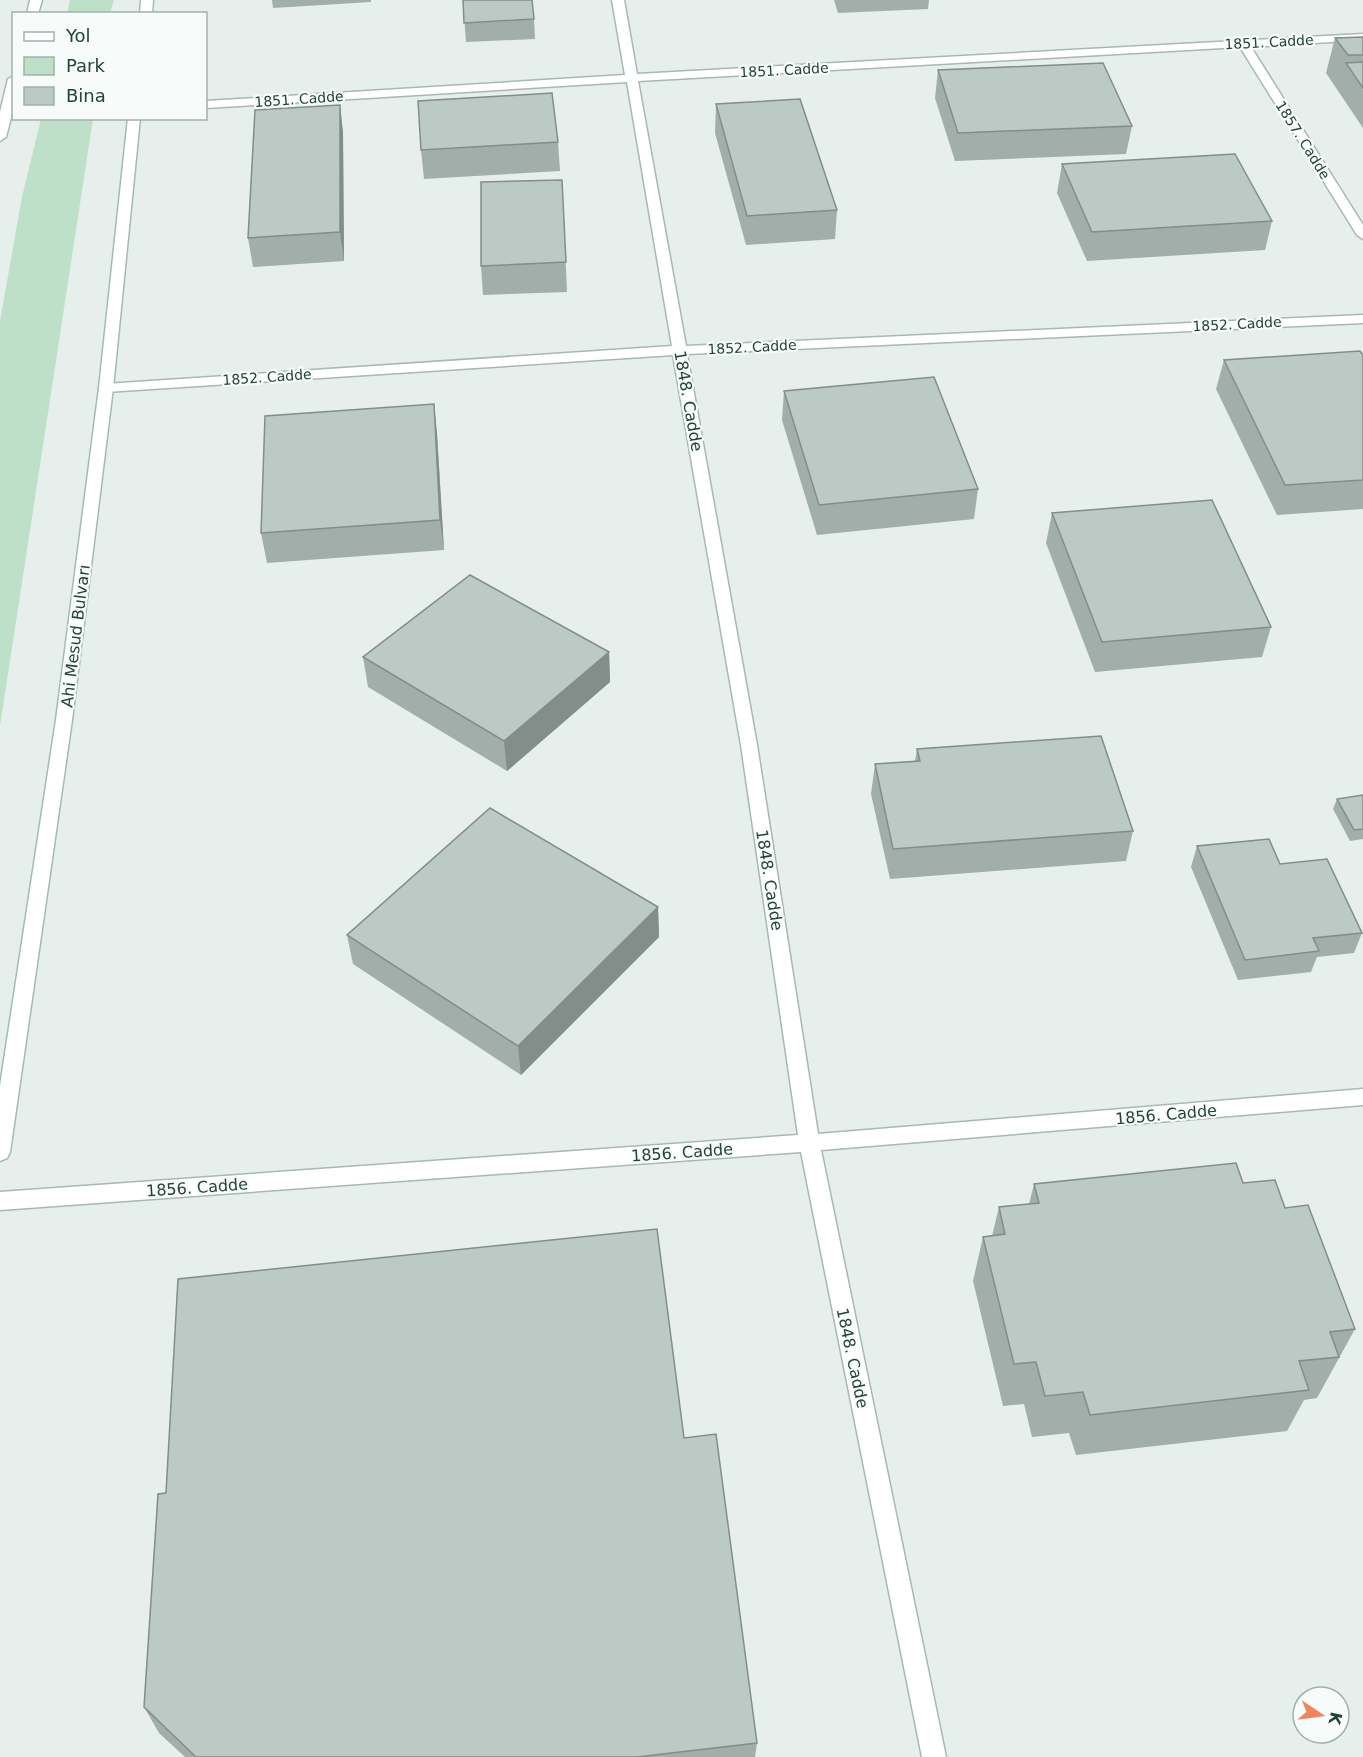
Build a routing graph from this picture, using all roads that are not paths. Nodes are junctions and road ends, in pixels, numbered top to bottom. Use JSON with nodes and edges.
{"nodes":[{"id":1,"x":618,"y":0,"type":"edge"},
{"id":2,"x":1363,"y":37,"type":"edge"},
{"id":3,"x":1244,"y":44,"type":"junction"},
{"id":4,"x":634,"y":78,"type":"junction"},
{"id":5,"x":12,"y":85,"type":"edge"},
{"id":6,"x":207,"y":105,"type":"edge"},
{"id":7,"x":3,"y":113,"type":"edge"},
{"id":8,"x":134,"y":120,"type":"edge"},
{"id":9,"x":0,"y":137,"type":"edge"},
{"id":10,"x":1363,"y":235,"type":"edge"},
{"id":11,"x":1363,"y":319,"type":"edge"},
{"id":12,"x":680,"y":350,"type":"junction"},
{"id":13,"x":106,"y":388,"type":"junction"},
{"id":14,"x":1363,"y":1097,"type":"edge"},
{"id":15,"x":809,"y":1143,"type":"junction"},
{"id":16,"x":0,"y":1152,"type":"edge"},
{"id":17,"x":0,"y":1201,"type":"edge"},
{"id":18,"x":934,"y":1757,"type":"edge"}],
"edges":[{"from":1,"to":4,"type":"street","name":"1848. Cadde"},
{"from":2,"to":3,"type":"street","name":"1851. Cadde"},
{"from":3,"to":4,"type":"street","name":"1851. Cadde"},
{"from":3,"to":10,"type":"street","name":"1857. Cadde"},
{"from":4,"to":6,"type":"street","name":"1851. Cadde"},
{"from":4,"to":12,"type":"street","name":"1848. Cadde"},
{"from":5,"to":7,"type":"street"},
{"from":7,"to":9,"type":"street"},
{"from":8,"to":13,"type":"street","name":"Ahi Mesud Bulvarı"},
{"from":11,"to":12,"type":"street","name":"1852. Cadde"},
{"from":12,"to":13,"type":"street","name":"1852. Cadde"},
{"from":12,"to":15,"type":"street","name":"1848. Cadde"},
{"from":13,"to":16,"type":"street","name":"Ahi Mesud Bulvarı"},
{"from":14,"to":15,"type":"street","name":"1856. Cadde"},
{"from":15,"to":17,"type":"street","name":"1856. Cadde"},
{"from":15,"to":18,"type":"street","name":"1848. Cadde"}]}
